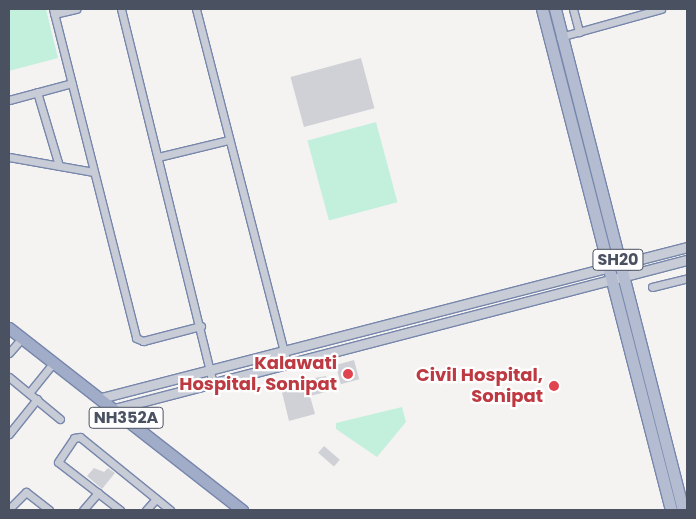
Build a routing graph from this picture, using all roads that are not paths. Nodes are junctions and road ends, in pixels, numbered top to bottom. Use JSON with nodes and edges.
{"nodes":[{"id":1,"x":76,"y":9,"type":"edge"},
{"id":2,"x":121,"y":9,"type":"edge"},
{"id":3,"x":196,"y":9,"type":"edge"},
{"id":4,"x":542,"y":9,"type":"edge"},
{"id":5,"x":555,"y":9,"type":"edge"},
{"id":6,"x":573,"y":9,"type":"edge"},
{"id":7,"x":662,"y":9,"type":"edge"},
{"id":8,"x":54,"y":12,"type":"edge"},
{"id":9,"x":578,"y":32,"type":"junction"},
{"id":10,"x":562,"y":37,"type":"junction"},
{"id":11,"x":550,"y":40,"type":"junction"},
{"id":12,"x":72,"y":83,"type":"junction"},
{"id":13,"x":37,"y":92,"type":"junction"},
{"id":14,"x":9,"y":100,"type":"edge"},
{"id":15,"x":229,"y":140,"type":"junction"},
{"id":16,"x":9,"y":157,"type":"edge"},
{"id":17,"x":158,"y":158,"type":"junction"},
{"id":18,"x":59,"y":166,"type":"junction"},
{"id":19,"x":94,"y":172,"type":"junction"},
{"id":20,"x":687,"y":247,"type":"edge"},
{"id":21,"x":687,"y":260,"type":"edge"},
{"id":22,"x":614,"y":266,"type":"junction"},
{"id":23,"x":617,"y":278,"type":"junction"},
{"id":24,"x":687,"y":278,"type":"edge"},
{"id":25,"x":652,"y":287,"type":"dead end"},
{"id":26,"x":201,"y":326,"type":"junction"},
{"id":27,"x":9,"y":328,"type":"edge"},
{"id":28,"x":22,"y":338,"type":"junction"},
{"id":29,"x":284,"y":351,"type":"junction"},
{"id":30,"x":9,"y":353,"type":"edge"},
{"id":31,"x":54,"y":362,"type":"junction"},
{"id":32,"x":287,"y":364,"type":"junction"},
{"id":33,"x":212,"y":370,"type":"junction"},
{"id":34,"x":9,"y":377,"type":"edge"},
{"id":35,"x":213,"y":383,"type":"junction"},
{"id":36,"x":29,"y":393,"type":"junction"},
{"id":37,"x":101,"y":398,"type":"junction"},
{"id":38,"x":36,"y":399,"type":"junction"},
{"id":39,"x":114,"y":409,"type":"junction"},
{"id":40,"x":60,"y":418,"type":"dead end"},
{"id":41,"x":9,"y":434,"type":"edge"},
{"id":42,"x":98,"y":493,"type":"junction"},
{"id":43,"x":156,"y":499,"type":"junction"},
{"id":44,"x":9,"y":508,"type":"edge"},
{"id":45,"x":49,"y":510,"type":"edge"},
{"id":46,"x":83,"y":510,"type":"edge"},
{"id":47,"x":120,"y":510,"type":"edge"},
{"id":48,"x":146,"y":510,"type":"edge"},
{"id":49,"x":170,"y":510,"type":"edge"},
{"id":50,"x":242,"y":510,"type":"edge"},
{"id":51,"x":671,"y":510,"type":"edge"},
{"id":52,"x":683,"y":510,"type":"edge"}],
"edges":[{"from":1,"to":8,"type":"street"},
{"from":2,"to":17,"type":"street"},
{"from":3,"to":15,"type":"street"},
{"from":4,"to":11,"type":"main road","number":"SH20"},
{"from":5,"to":10,"type":"main road","number":"SH20"},
{"from":6,"to":9,"type":"street"},
{"from":7,"to":9,"type":"street"},
{"from":8,"to":12,"type":"street"},
{"from":9,"to":10,"type":"street"},
{"from":10,"to":11,"type":"street"},
{"from":10,"to":22,"type":"main road","number":"SH20"},
{"from":11,"to":22,"type":"main road","number":"SH20"},
{"from":12,"to":13,"type":"street"},
{"from":12,"to":19,"type":"street"},
{"from":13,"to":14,"type":"street"},
{"from":13,"to":18,"type":"street"},
{"from":15,"to":17,"type":"street"},
{"from":15,"to":29,"type":"street"},
{"from":16,"to":18,"type":"street"},
{"from":17,"to":26,"type":"street"},
{"from":18,"to":19,"type":"street"},
{"from":19,"to":26,"type":"street"},
{"from":20,"to":22,"type":"street"},
{"from":21,"to":23,"type":"street"},
{"from":22,"to":23,"type":"main road","number":"SH20"},
{"from":22,"to":29,"type":"street"},
{"from":23,"to":32,"type":"street"},
{"from":23,"to":51,"type":"main road","number":"SH20"},
{"from":23,"to":52,"type":"main road","number":"SH20"},
{"from":24,"to":25,"type":"street"},
{"from":26,"to":33,"type":"street"},
{"from":27,"to":28,"type":"highway","number":"NH352A"},
{"from":28,"to":30,"type":"street"},
{"from":28,"to":31,"type":"highway","number":"NH352A"},
{"from":29,"to":32,"type":"street"},
{"from":29,"to":33,"type":"street"},
{"from":31,"to":36,"type":"street"},
{"from":31,"to":37,"type":"highway","number":"NH352A"},
{"from":32,"to":35,"type":"street"},
{"from":33,"to":35,"type":"street"},
{"from":33,"to":37,"type":"street"},
{"from":34,"to":36,"type":"street"},
{"from":35,"to":39,"type":"street"},
{"from":36,"to":38,"type":"street"},
{"from":37,"to":39,"type":"highway","number":"NH352A"},
{"from":38,"to":40,"type":"street"},
{"from":38,"to":41,"type":"street"},
{"from":39,"to":50,"type":"highway","number":"NH352A"},
{"from":42,"to":43,"type":"street"},
{"from":42,"to":46,"type":"street"},
{"from":42,"to":47,"type":"street"},
{"from":43,"to":48,"type":"street"},
{"from":43,"to":49,"type":"street"},
{"from":44,"to":45,"type":"street"}]}
